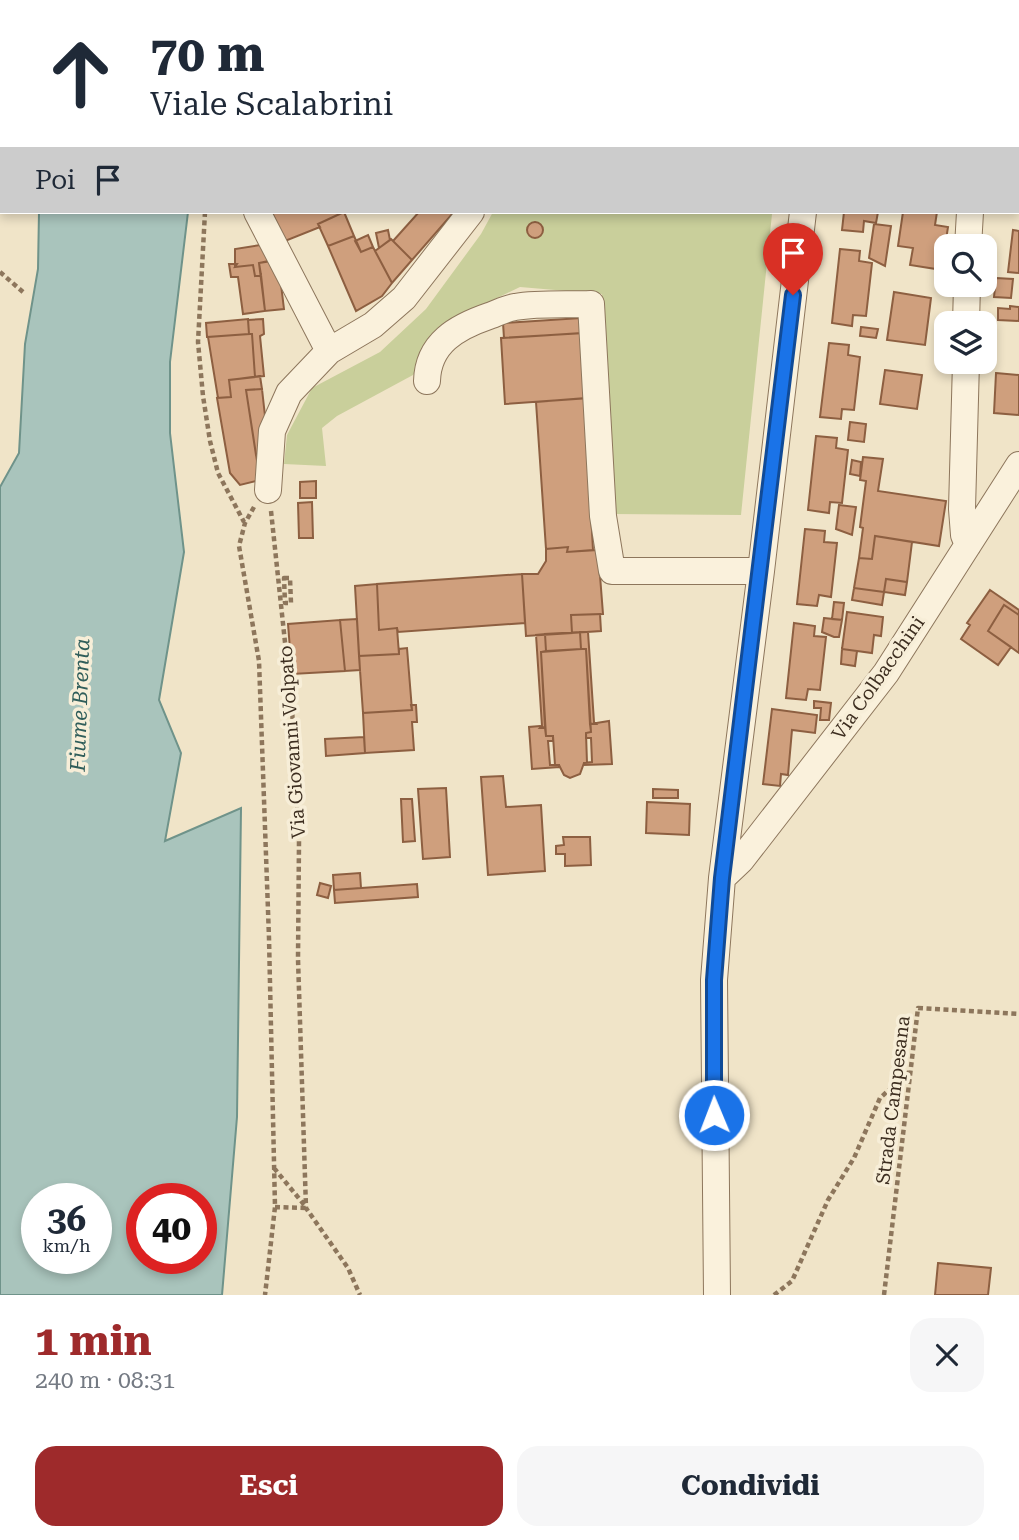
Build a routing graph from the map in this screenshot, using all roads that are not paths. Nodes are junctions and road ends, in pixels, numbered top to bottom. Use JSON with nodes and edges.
{"nodes":[{"id":1,"x":258,"y":214,"type":"edge"},
{"id":2,"x":469,"y":214,"type":"edge"},
{"id":3,"x":803,"y":214,"type":"edge"},
{"id":4,"x":970,"y":214,"type":"edge"},
{"id":5,"x":969,"y":234,"type":"edge"},
{"id":6,"x":329,"y":351,"type":"junction"},
{"id":7,"x":966,"y":374,"type":"edge"},
{"id":8,"x":427,"y":381,"type":"dead end"},
{"id":9,"x":1019,"y":466,"type":"edge"},
{"id":10,"x":268,"y":490,"type":"road end"},
{"id":11,"x":968,"y":545,"type":"junction"},
{"id":12,"x":761,"y":571,"type":"junction"},
{"id":13,"x":722,"y":878,"type":"junction"},
{"id":14,"x":717,"y":1295,"type":"edge"}],
"edges":[{"from":1,"to":6,"type":"street"},
{"from":2,"to":6,"type":"street"},
{"from":3,"to":12,"type":"street"},
{"from":4,"to":5,"type":"street"},
{"from":6,"to":10,"type":"street"},
{"from":7,"to":11,"type":"street"},
{"from":8,"to":12,"type":"street"},
{"from":9,"to":11,"type":"street","name":"Via Colbacchini"},
{"from":11,"to":13,"type":"street","name":"Via Colbacchini"},
{"from":12,"to":13,"type":"street"},
{"from":13,"to":14,"type":"street"}]}
